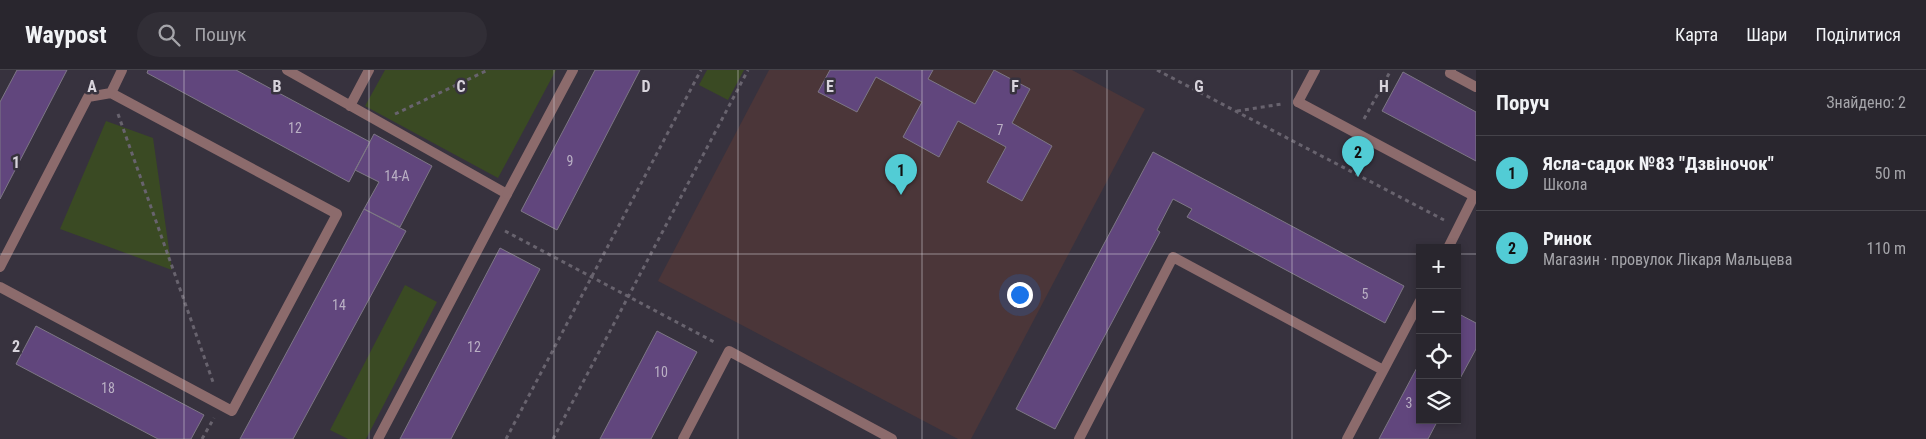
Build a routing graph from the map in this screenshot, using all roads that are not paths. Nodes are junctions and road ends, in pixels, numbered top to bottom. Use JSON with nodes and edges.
{"nodes":[{"id":1,"x":122,"y":70,"type":"edge"},
{"id":2,"x":287,"y":70,"type":"edge"},
{"id":3,"x":369,"y":70,"type":"edge"},
{"id":4,"x":572,"y":70,"type":"edge"},
{"id":5,"x":1315,"y":70,"type":"edge"},
{"id":6,"x":1451,"y":70,"type":"edge"},
{"id":7,"x":1476,"y":88,"type":"edge"},
{"id":8,"x":110,"y":92,"type":"junction"},
{"id":9,"x":350,"y":106,"type":"junction"},
{"id":10,"x":507,"y":194,"type":"junction"},
{"id":11,"x":1475,"y":196,"type":"edge"},
{"id":12,"x":1450,"y":244,"type":"edge"},
{"id":13,"x":0,"y":267,"type":"edge"},
{"id":14,"x":0,"y":287,"type":"edge"},
{"id":15,"x":1416,"y":309,"type":"edge"},
{"id":16,"x":1384,"y":370,"type":"junction"},
{"id":17,"x":378,"y":439,"type":"edge"},
{"id":18,"x":683,"y":439,"type":"edge"},
{"id":19,"x":892,"y":439,"type":"edge"},
{"id":20,"x":1079,"y":439,"type":"edge"},
{"id":21,"x":1347,"y":439,"type":"edge"}],
"edges":[{"from":1,"to":8,"type":"street"},
{"from":2,"to":9,"type":"street"},
{"from":3,"to":9,"type":"street"},
{"from":4,"to":10,"type":"street"},
{"from":5,"to":11,"type":"street"},
{"from":6,"to":7,"type":"street"},
{"from":8,"to":13,"type":"street"},
{"from":8,"to":14,"type":"street"},
{"from":9,"to":10,"type":"street"},
{"from":10,"to":17,"type":"street"},
{"from":11,"to":12,"type":"street"},
{"from":15,"to":16,"type":"street"},
{"from":16,"to":20,"type":"street"},
{"from":16,"to":21,"type":"street"},
{"from":18,"to":19,"type":"street"}]}
